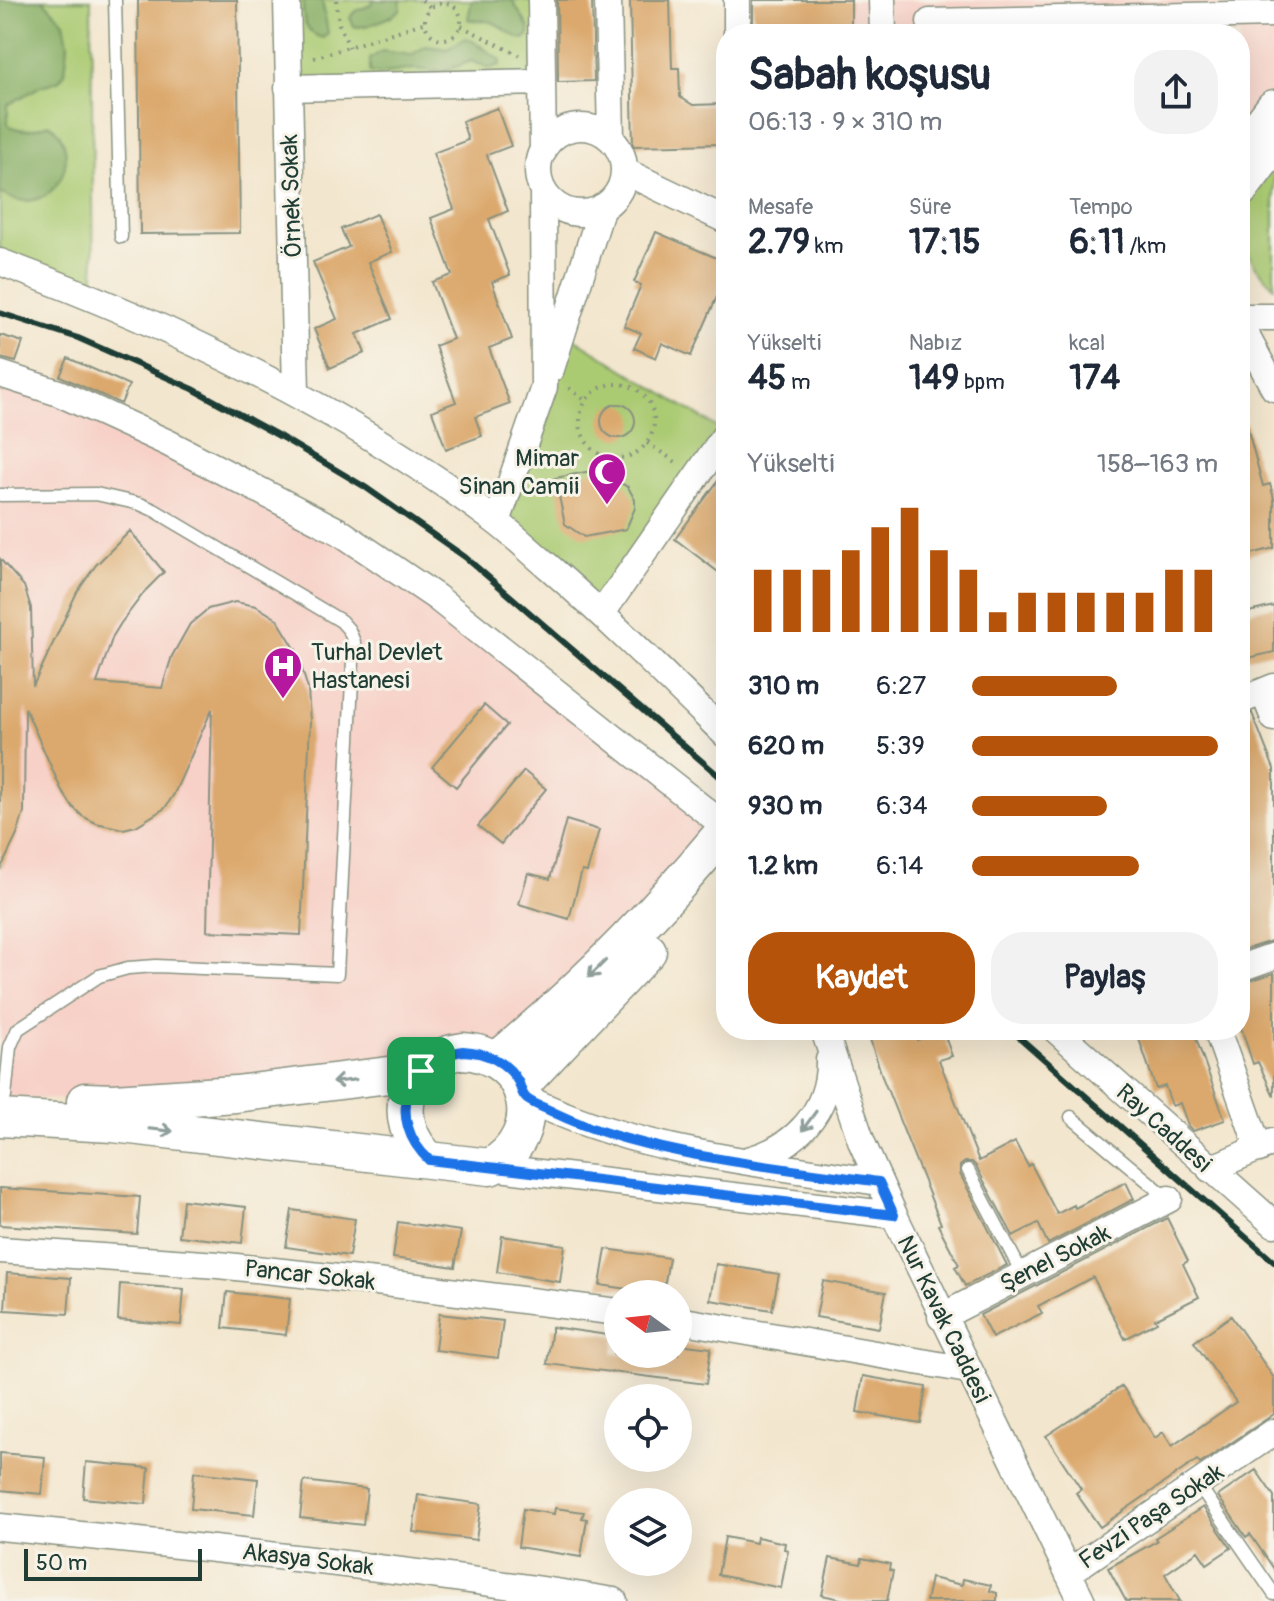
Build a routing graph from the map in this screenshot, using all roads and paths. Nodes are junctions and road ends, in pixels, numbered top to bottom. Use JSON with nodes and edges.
{"nodes":[{"id":1,"x":115,"y":0,"type":"edge"},
{"id":2,"x":287,"y":0,"type":"edge"},
{"id":3,"x":336,"y":0,"type":"edge"},
{"id":4,"x":422,"y":0,"type":"edge"},
{"id":5,"x":541,"y":0,"type":"edge"},
{"id":6,"x":608,"y":0,"type":"edge"},
{"id":7,"x":737,"y":0,"type":"edge"},
{"id":8,"x":882,"y":0,"type":"edge"},
{"id":9,"x":437,"y":2,"type":"edge"},
{"id":10,"x":431,"y":8,"type":"junction"},
{"id":11,"x":1053,"y":10,"type":"edge"},
{"id":12,"x":1274,"y":14,"type":"edge"},
{"id":13,"x":930,"y":19,"type":"edge"},
{"id":14,"x":426,"y":22,"type":"junction"},
{"id":15,"x":737,"y":24,"type":"edge"},
{"id":16,"x":883,"y":24,"type":"edge"},
{"id":17,"x":461,"y":26,"type":"junction"},
{"id":18,"x":349,"y":47,"type":"junction"},
{"id":19,"x":542,"y":74,"type":"junction"},
{"id":20,"x":288,"y":77,"type":"junction"},
{"id":21,"x":1274,"y":108,"type":"edge"},
{"id":22,"x":611,"y":139,"type":"junction"},
{"id":23,"x":1250,"y":140,"type":"edge"},
{"id":24,"x":1274,"y":144,"type":"edge"},
{"id":25,"x":543,"y":152,"type":"junction"},
{"id":26,"x":624,"y":171,"type":"junction"},
{"id":27,"x":1250,"y":176,"type":"edge"},
{"id":28,"x":543,"y":190,"type":"junction"},
{"id":29,"x":602,"y":207,"type":"junction"},
{"id":30,"x":716,"y":215,"type":"edge"},
{"id":31,"x":121,"y":237,"type":"dead end"},
{"id":32,"x":0,"y":262,"type":"edge"},
{"id":33,"x":1250,"y":317,"type":"edge"},
{"id":34,"x":1274,"y":317,"type":"edge"},
{"id":35,"x":1250,"y":340,"type":"edge"},
{"id":36,"x":0,"y":374,"type":"edge"},
{"id":37,"x":544,"y":387,"type":"junction"},
{"id":38,"x":1274,"y":388,"type":"edge"},
{"id":39,"x":296,"y":392,"type":"junction"},
{"id":40,"x":647,"y":443,"type":"junction"},
{"id":41,"x":716,"y":448,"type":"edge"},
{"id":42,"x":697,"y":475,"type":"junction"},
{"id":43,"x":0,"y":495,"type":"edge"},
{"id":44,"x":497,"y":522,"type":"junction"},
{"id":45,"x":602,"y":613,"type":"junction"},
{"id":46,"x":1259,"y":694,"type":"edge"},
{"id":47,"x":1274,"y":718,"type":"edge"},
{"id":48,"x":716,"y":725,"type":"edge"},
{"id":49,"x":716,"y":820,"type":"edge"},
{"id":50,"x":716,"y":840,"type":"edge"},
{"id":51,"x":716,"y":874,"type":"edge"},
{"id":52,"x":1274,"y":956,"type":"edge"},
{"id":53,"x":1250,"y":964,"type":"edge"},
{"id":54,"x":827,"y":1040,"type":"edge"},
{"id":55,"x":827,"y":1040,"type":"edge"},
{"id":56,"x":1067,"y":1040,"type":"edge"},
{"id":57,"x":1221,"y":1040,"type":"edge"},
{"id":58,"x":421,"y":1071,"type":"junction"},
{"id":59,"x":514,"y":1081,"type":"junction"},
{"id":60,"x":2,"y":1104,"type":"edge"},
{"id":61,"x":1071,"y":1117,"type":"dead end"},
{"id":62,"x":1266,"y":1146,"type":"edge"},
{"id":63,"x":429,"y":1160,"type":"junction"},
{"id":64,"x":745,"y":1161,"type":"junction"},
{"id":65,"x":490,"y":1167,"type":"junction"},
{"id":66,"x":1210,"y":1169,"type":"junction"},
{"id":67,"x":968,"y":1170,"type":"dead end"},
{"id":68,"x":879,"y":1182,"type":"junction"},
{"id":69,"x":1169,"y":1199,"type":"joint"},
{"id":70,"x":894,"y":1215,"type":"junction"},
{"id":71,"x":1274,"y":1224,"type":"edge"},
{"id":72,"x":0,"y":1250,"type":"edge"},
{"id":73,"x":1023,"y":1275,"type":"junction"},
{"id":74,"x":604,"y":1310,"type":"edge"},
{"id":75,"x":941,"y":1317,"type":"junction"},
{"id":76,"x":692,"y":1322,"type":"edge"},
{"id":77,"x":968,"y":1370,"type":"junction"},
{"id":78,"x":1274,"y":1432,"type":"edge"},
{"id":79,"x":1198,"y":1484,"type":"junction"},
{"id":80,"x":0,"y":1527,"type":"edge"},
{"id":81,"x":1068,"y":1573,"type":"junction"},
{"id":82,"x":1274,"y":1594,"type":"edge"},
{"id":83,"x":614,"y":1601,"type":"edge"},
{"id":84,"x":1082,"y":1601,"type":"edge"}],
"edges":[{"from":1,"to":31,"type":"lane"},
{"from":2,"to":20,"type":"street","name":"Örnek Sokak"},
{"from":3,"to":18,"type":"path"},
{"from":4,"to":10,"type":"path"},
{"from":5,"to":19,"type":"street"},
{"from":6,"to":22,"type":"street"},
{"from":7,"to":15,"type":"street"},
{"from":8,"to":16,"type":"street"},
{"from":9,"to":10,"type":"path"},
{"from":9,"to":17,"type":"path"},
{"from":10,"to":14,"type":"path"},
{"from":11,"to":12,"type":"street"},
{"from":11,"to":13,"type":"street"},
{"from":14,"to":17,"type":"path"},
{"from":14,"to":18,"type":"path"},
{"from":17,"to":19,"type":"path"},
{"from":18,"to":20,"type":"path"},
{"from":19,"to":20,"type":"street"},
{"from":19,"to":25,"type":"street"},
{"from":20,"to":39,"type":"street","name":"Örnek Sokak"},
{"from":21,"to":23,"type":"street"},
{"from":22,"to":25,"type":"street"},
{"from":22,"to":26,"type":"street"},
{"from":24,"to":27,"type":"street"},
{"from":25,"to":28,"type":"street"},
{"from":26,"to":29,"type":"street"},
{"from":26,"to":30,"type":"street"},
{"from":28,"to":29,"type":"street"},
{"from":28,"to":37,"type":"street"},
{"from":29,"to":37,"type":"street"},
{"from":32,"to":39,"type":"street"},
{"from":33,"to":34,"type":"street"},
{"from":35,"to":38,"type":"street"},
{"from":36,"to":49,"type":"street"},
{"from":37,"to":44,"type":"street"},
{"from":39,"to":44,"type":"street"},
{"from":40,"to":40,"type":"path"},
{"from":40,"to":42,"type":"path"},
{"from":41,"to":42,"type":"street"},
{"from":42,"to":45,"type":"street"},
{"from":43,"to":60,"type":"lane"},
{"from":44,"to":45,"type":"street"},
{"from":45,"to":48,"type":"street"},
{"from":46,"to":47,"type":"street"},
{"from":50,"to":59,"type":"street","one_way":true},
{"from":51,"to":59,"type":"street"},
{"from":52,"to":53,"type":"street"},
{"from":54,"to":64,"type":"street","one_way":true},
{"from":55,"to":68,"type":"street","name":"Nur Kavak Caddesi"},
{"from":56,"to":66,"type":"street","name":"Ray Caddesi"},
{"from":57,"to":62,"type":"street"},
{"from":58,"to":59,"type":"street"},
{"from":58,"to":60,"type":"street","one_way":true},
{"from":58,"to":63,"type":"street"},
{"from":59,"to":64,"type":"street"},
{"from":59,"to":65,"type":"street"},
{"from":60,"to":63,"type":"street","one_way":true},
{"from":61,"to":69,"type":"lane"},
{"from":62,"to":66,"type":"street"},
{"from":63,"to":65,"type":"street"},
{"from":64,"to":68,"type":"street"},
{"from":65,"to":70,"type":"street"},
{"from":66,"to":71,"type":"street","name":"Ray Caddesi"},
{"from":67,"to":73,"type":"lane"},
{"from":68,"to":70,"type":"street","name":"Nur Kavak Caddesi"},
{"from":69,"to":73,"type":"street","name":"Şenel Sokak"},
{"from":70,"to":75,"type":"street","name":"Nur Kavak Caddesi"},
{"from":72,"to":74,"type":"street","name":"Pancar Sokak"},
{"from":73,"to":75,"type":"street","name":"Şenel Sokak"},
{"from":75,"to":77,"type":"street","name":"Nur Kavak Caddesi"},
{"from":76,"to":77,"type":"street"},
{"from":77,"to":81,"type":"street","name":"Nur Kavak Caddesi"},
{"from":78,"to":79,"type":"street","name":"Fevzi Paşa Sokak"},
{"from":79,"to":81,"type":"street","name":"Fevzi Paşa Sokak"},
{"from":79,"to":82,"type":"lane"},
{"from":80,"to":83,"type":"street","name":"Akasya Sokak"},
{"from":81,"to":84,"type":"street","name":"Nur Kavak Caddesi"}]}
